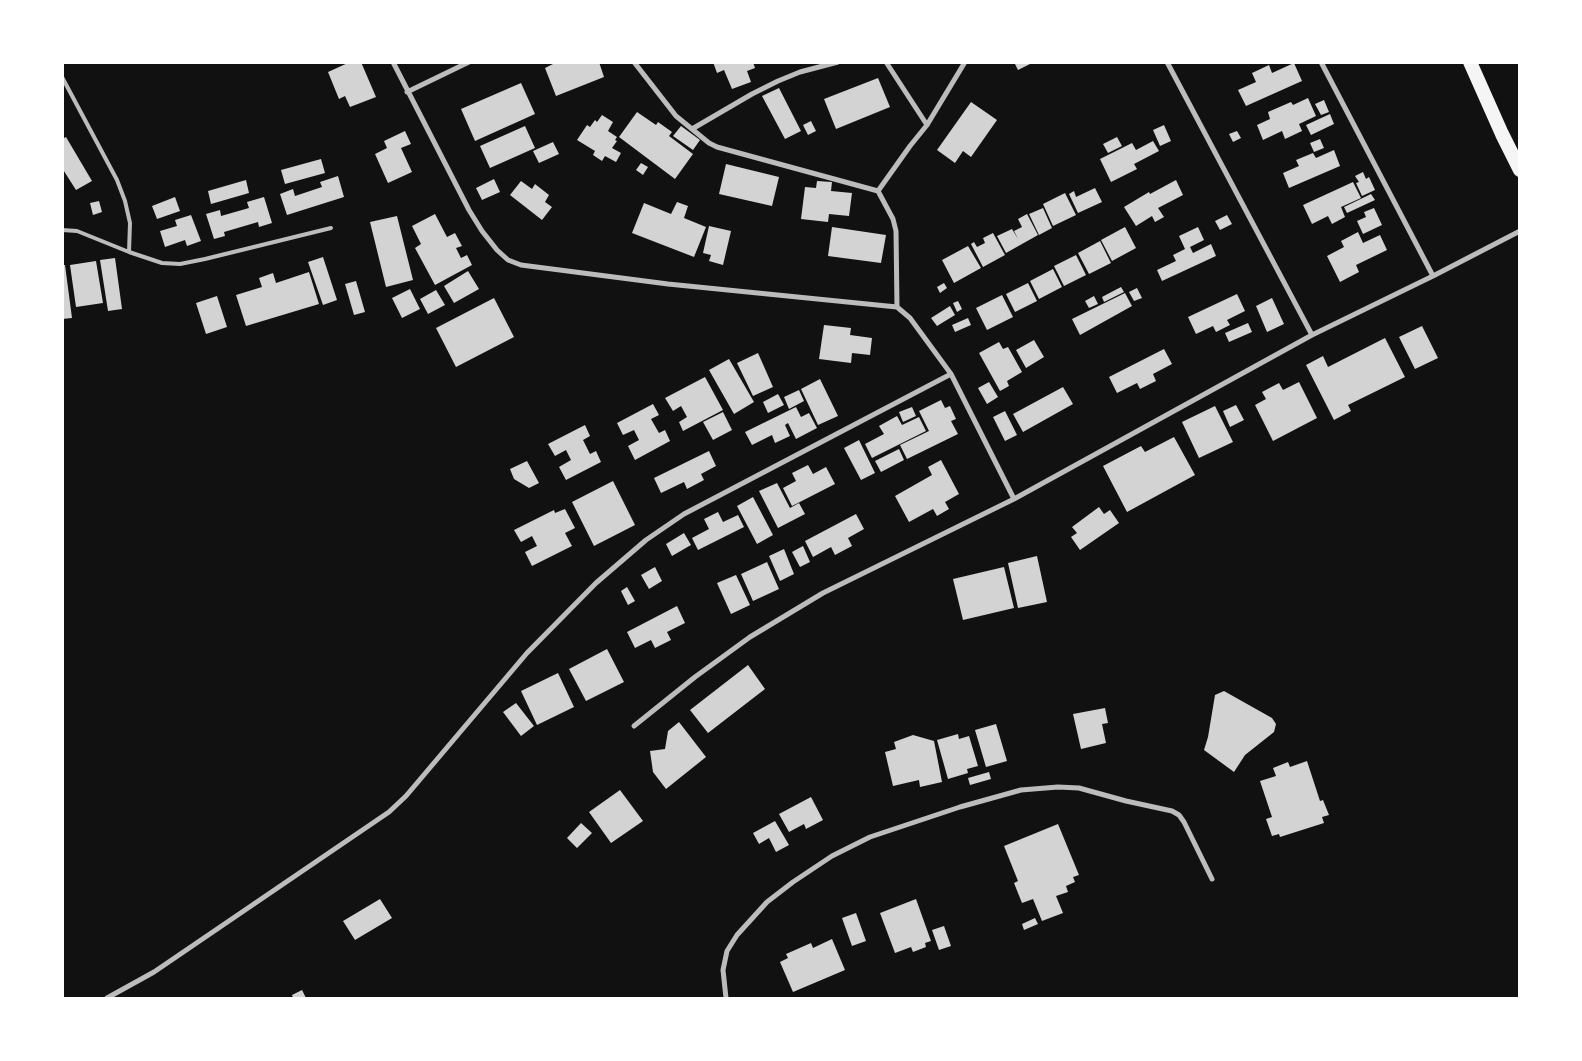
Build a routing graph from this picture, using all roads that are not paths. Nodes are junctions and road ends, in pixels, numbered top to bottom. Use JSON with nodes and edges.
{"nodes":[{"id":1,"x":393,"y":62,"type":"edge"},
{"id":2,"x":469,"y":62,"type":"edge"},
{"id":3,"x":634,"y":62,"type":"edge"},
{"id":4,"x":838,"y":62,"type":"edge"},
{"id":5,"x":886,"y":62,"type":"edge"},
{"id":6,"x":965,"y":62,"type":"edge"},
{"id":7,"x":1167,"y":62,"type":"edge"},
{"id":8,"x":1321,"y":62,"type":"edge"},
{"id":9,"x":1470,"y":62,"type":"edge"},
{"id":10,"x":62,"y":77,"type":"edge"},
{"id":11,"x":407,"y":92,"type":"junction"},
{"id":12,"x":927,"y":126,"type":"junction"},
{"id":13,"x":692,"y":129,"type":"junction"},
{"id":14,"x":1520,"y":170,"type":"edge"},
{"id":15,"x":878,"y":190,"type":"junction"},
{"id":16,"x":331,"y":228,"type":"dead end"},
{"id":17,"x":62,"y":230,"type":"edge"},
{"id":18,"x":1520,"y":231,"type":"edge"},
{"id":19,"x":129,"y":252,"type":"junction"},
{"id":20,"x":1433,"y":276,"type":"junction"},
{"id":21,"x":897,"y":307,"type":"junction"},
{"id":22,"x":1312,"y":335,"type":"junction"},
{"id":23,"x":951,"y":374,"type":"junction"},
{"id":24,"x":1014,"y":499,"type":"junction"},
{"id":25,"x":634,"y":726,"type":"dead end"},
{"id":26,"x":1212,"y":879,"type":"dead end"},
{"id":27,"x":107,"y":998,"type":"edge"},
{"id":28,"x":726,"y":998,"type":"edge"}],
"edges":[{"from":1,"to":11,"type":"street"},
{"from":2,"to":11,"type":"street"},
{"from":3,"to":13,"type":"street"},
{"from":4,"to":13,"type":"street"},
{"from":5,"to":12,"type":"street"},
{"from":6,"to":12,"type":"street"},
{"from":7,"to":22,"type":"street"},
{"from":8,"to":20,"type":"street"},
{"from":9,"to":14,"type":"highway"},
{"from":10,"to":19,"type":"lane"},
{"from":11,"to":21,"type":"street"},
{"from":12,"to":15,"type":"street"},
{"from":13,"to":15,"type":"street"},
{"from":15,"to":21,"type":"street"},
{"from":16,"to":19,"type":"lane"},
{"from":17,"to":19,"type":"lane"},
{"from":18,"to":20,"type":"street"},
{"from":20,"to":22,"type":"street"},
{"from":21,"to":23,"type":"street"},
{"from":22,"to":24,"type":"street"},
{"from":23,"to":24,"type":"street"},
{"from":23,"to":27,"type":"street"},
{"from":24,"to":25,"type":"street"},
{"from":26,"to":28,"type":"street"}]}
